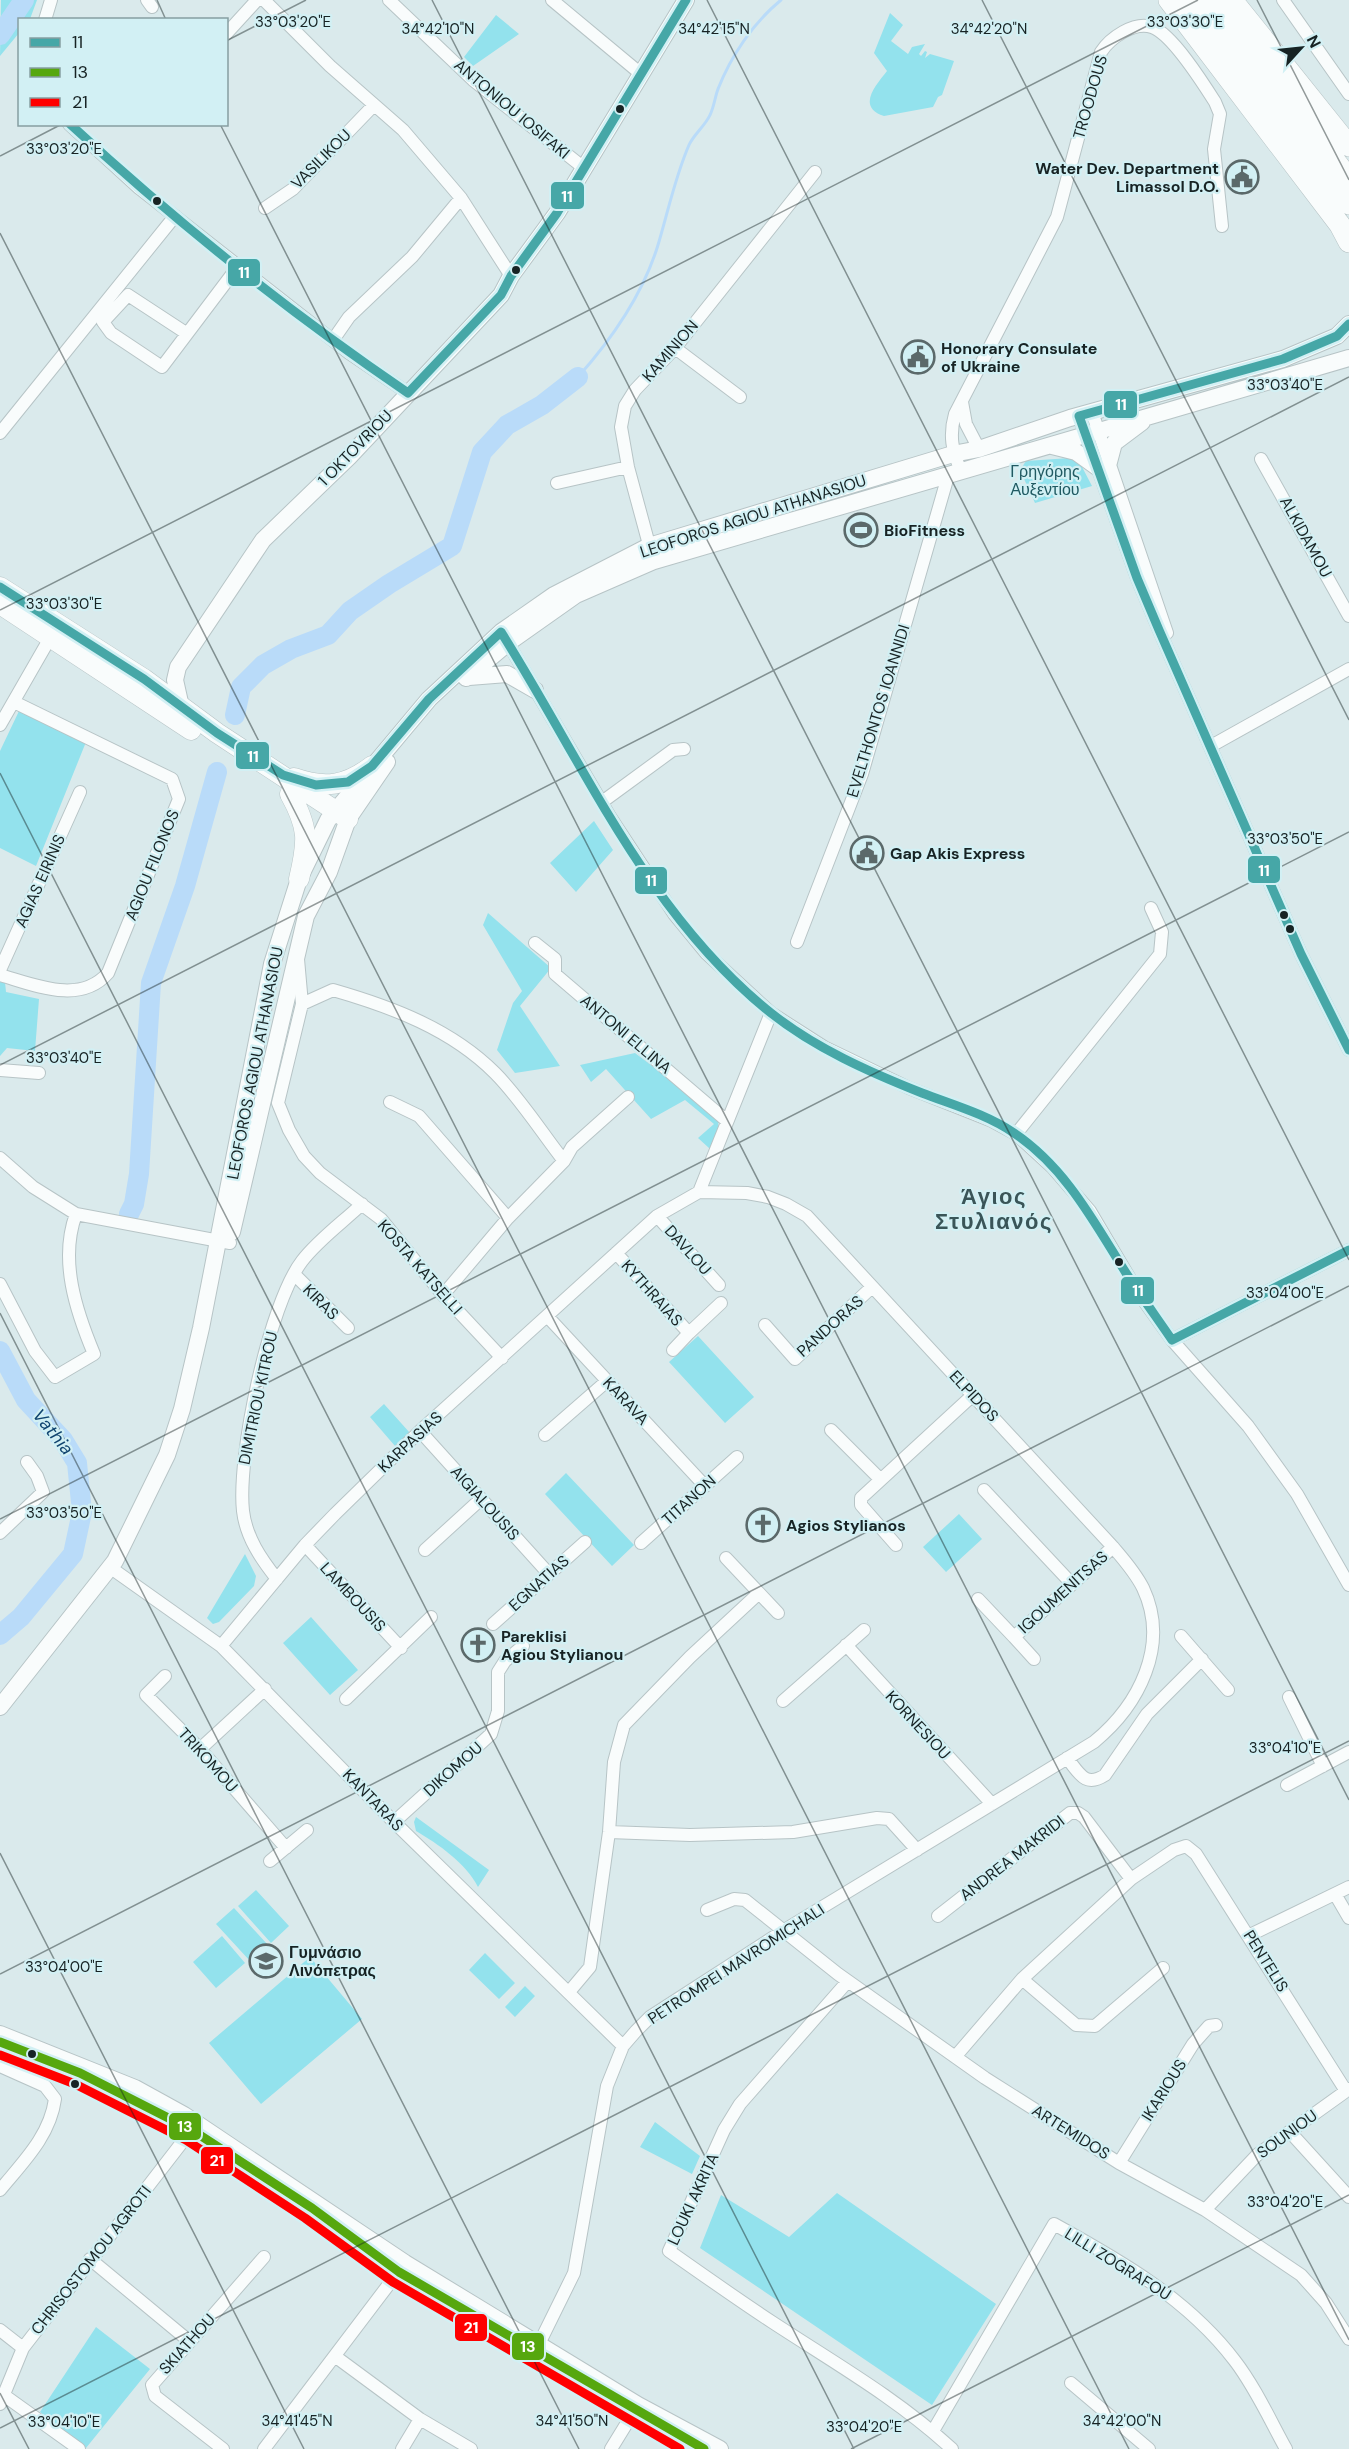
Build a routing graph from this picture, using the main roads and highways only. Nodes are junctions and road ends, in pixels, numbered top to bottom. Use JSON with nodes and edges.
{"nodes":[{"id":1,"x":686,"y":0,"type":"edge"},
{"id":2,"x":1169,"y":0,"type":"edge"},
{"id":3,"x":1190,"y":0,"type":"edge"},
{"id":4,"x":1211,"y":0,"type":"edge"},
{"id":5,"x":1232,"y":0,"type":"edge"},
{"id":6,"x":1349,"y":146,"type":"edge"},
{"id":7,"x":1349,"y":179,"type":"edge"},
{"id":8,"x":1349,"y":204,"type":"edge"},
{"id":9,"x":1349,"y":242,"type":"edge"},
{"id":10,"x":1349,"y":324,"type":"edge"},
{"id":11,"x":1349,"y":358,"type":"edge"},
{"id":12,"x":1149,"y":415,"type":"junction"},
{"id":13,"x":1047,"y":446,"type":"junction"},
{"id":14,"x":651,"y":554,"type":"junction"},
{"id":15,"x":0,"y":586,"type":"edge"},
{"id":16,"x":0,"y":604,"type":"edge"},
{"id":17,"x":505,"y":637,"type":"junction"},
{"id":18,"x":183,"y":659,"type":"junction"},
{"id":19,"x":468,"y":677,"type":"junction"},
{"id":20,"x":144,"y":679,"type":"junction"},
{"id":21,"x":535,"y":690,"type":"road end"},
{"id":22,"x":181,"y":707,"type":"junction"},
{"id":23,"x":225,"y":745,"type":"junction"},
{"id":24,"x":372,"y":766,"type":"junction"},
{"id":25,"x":282,"y":775,"type":"junction"},
{"id":26,"x":290,"y":794,"type":"junction"},
{"id":27,"x":339,"y":820,"type":"junction"},
{"id":28,"x":299,"y":879,"type":"junction"},
{"id":29,"x":225,"y":1242,"type":"junction"},
{"id":30,"x":0,"y":1707,"type":"edge"},
{"id":31,"x":0,"y":2034,"type":"edge"},
{"id":32,"x":0,"y":2042,"type":"edge"},
{"id":33,"x":195,"y":2127,"type":"junction"},
{"id":34,"x":636,"y":2408,"type":"junction"},
{"id":35,"x":704,"y":2449,"type":"edge"},
{"id":36,"x":720,"y":2449,"type":"edge"}],
"edges":[{"from":1,"to":18,"type":"main road","name":"1 OKTOVRIOU"},
{"from":2,"to":9,"type":"highway"},
{"from":3,"to":8,"type":"highway"},
{"from":4,"to":7,"type":"highway"},
{"from":5,"to":6,"type":"highway"},
{"from":10,"to":14,"type":"main road","name":"LEOFOROS AGIOU ATHANASIOU"},
{"from":11,"to":12,"type":"main road","name":"LEOFOROS AGIOU ATHANASIOU"},
{"from":12,"to":13,"type":"main road","name":"LEOFOROS AGIOU ATHANASIOU"},
{"from":12,"to":13,"type":"main road"},
{"from":13,"to":14,"type":"main road","name":"LEOFOROS AGIOU ATHANASIOU"},
{"from":14,"to":17,"type":"main road","name":"LEOFOROS AGIOU ATHANASIOU"},
{"from":15,"to":20,"type":"main road"},
{"from":16,"to":23,"type":"main road"},
{"from":17,"to":19,"type":"main road","name":"LEOFOROS AGIOU ATHANASIOU"},
{"from":17,"to":24,"type":"main road","name":"LEOFOROS AGIOU ATHANASIOU"},
{"from":18,"to":20,"type":"main road","name":"1 OKTOVRIOU"},
{"from":18,"to":22,"type":"main road","name":"1 OKTOVRIOU"},
{"from":19,"to":21,"type":"main road"},
{"from":19,"to":27,"type":"main road","name":"LEOFOROS AGIOU ATHANASIOU"},
{"from":20,"to":22,"type":"main road"},
{"from":22,"to":23,"type":"main road"},
{"from":23,"to":25,"type":"main road"},
{"from":23,"to":26,"type":"main road"},
{"from":24,"to":25,"type":"main road"},
{"from":24,"to":27,"type":"main road","name":"LEOFOROS AGIOU ATHANASIOU"},
{"from":25,"to":27,"type":"main road"},
{"from":26,"to":27,"type":"main road"},
{"from":26,"to":28,"type":"main road"},
{"from":27,"to":28,"type":"main road","name":"LEOFOROS AGIOU ATHANASIOU"},
{"from":27,"to":29,"type":"main road","name":"LEOFOROS AGIOU ATHANASIOU"},
{"from":28,"to":29,"type":"main road","name":"LEOFOROS AGIOU ATHANASIOU"},
{"from":29,"to":30,"type":"main road","name":"LEOFOROS AGIOU ATHANASIOU"},
{"from":31,"to":33,"type":"main road"},
{"from":32,"to":33,"type":"main road"},
{"from":33,"to":34,"type":"main road"},
{"from":34,"to":35,"type":"main road"},
{"from":34,"to":36,"type":"main road"}]}
